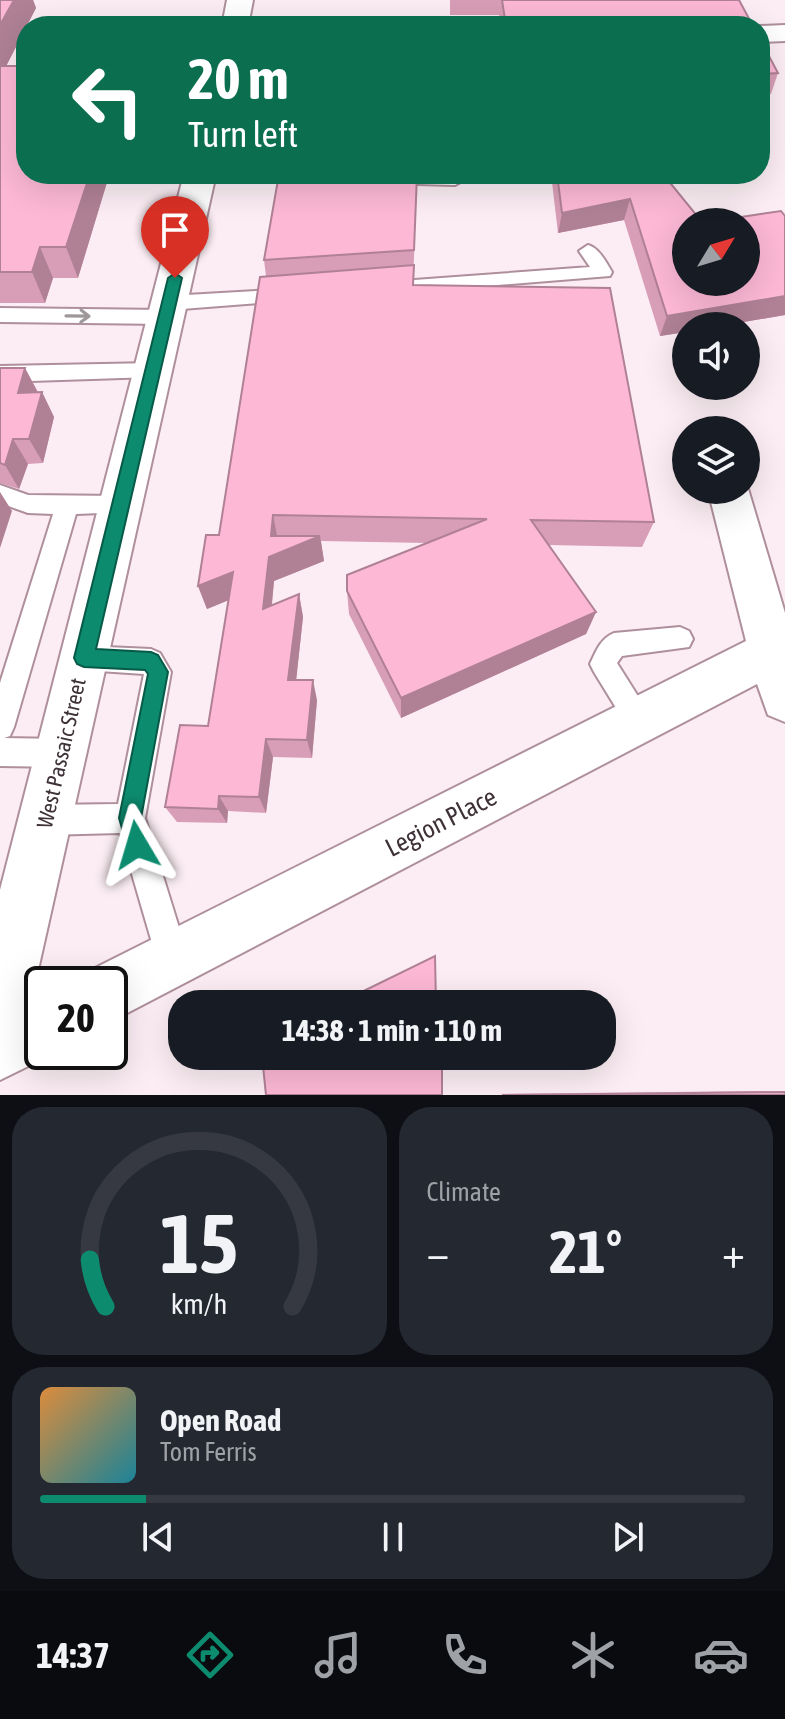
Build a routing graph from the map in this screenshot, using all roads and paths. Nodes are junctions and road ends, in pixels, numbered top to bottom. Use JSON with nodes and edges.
{"nodes":[{"id":1,"x":198,"y":184,"type":"edge"},
{"id":2,"x":588,"y":251,"type":"dead end"},
{"id":3,"x":367,"y":289,"type":"edge"},
{"id":4,"x":306,"y":294,"type":"edge"},
{"id":5,"x":167,"y":310,"type":"junction"},
{"id":6,"x":0,"y":315,"type":"edge"},
{"id":7,"x":153,"y":370,"type":"junction"},
{"id":8,"x":0,"y":374,"type":"edge"},
{"id":9,"x":0,"y":494,"type":"edge"},
{"id":10,"x":733,"y":504,"type":"edge"},
{"id":11,"x":67,"y":505,"type":"junction"},
{"id":12,"x":120,"y":505,"type":"junction"},
{"id":13,"x":680,"y":639,"type":"dead end"},
{"id":14,"x":84,"y":658,"type":"junction"},
{"id":15,"x":779,"y":675,"type":"edge"},
{"id":16,"x":639,"y":720,"type":"junction"},
{"id":17,"x":0,"y":727,"type":"edge"},
{"id":18,"x":0,"y":752,"type":"edge"},
{"id":19,"x":61,"y":753,"type":"junction"},
{"id":20,"x":130,"y":818,"type":"junction"},
{"id":21,"x":45,"y":820,"type":"junction"},
{"id":22,"x":173,"y":960,"type":"junction"},
{"id":23,"x":128,"y":983,"type":"edge"},
{"id":24,"x":0,"y":1006,"type":"edge"},
{"id":25,"x":24,"y":1036,"type":"edge"},
{"id":26,"x":0,"y":1049,"type":"edge"}],
"edges":[{"from":1,"to":5,"type":"main road","name":"West Passaic Street"},
{"from":2,"to":3,"type":"lane"},
{"from":4,"to":5,"type":"lane"},
{"from":6,"to":5,"type":"lane","one_way":true},
{"from":5,"to":7,"type":"main road","name":"West Passaic Street"},
{"from":7,"to":8,"type":"lane"},
{"from":7,"to":12,"type":"main road","name":"West Passaic Street"},
{"from":9,"to":11,"type":"lane"},
{"from":10,"to":15,"type":"main road"},
{"from":11,"to":12,"type":"lane"},
{"from":11,"to":17,"type":"lane"},
{"from":12,"to":14,"type":"main road","name":"West Passaic Street"},
{"from":13,"to":16,"type":"lane"},
{"from":14,"to":19,"type":"main road","name":"West Passaic Street"},
{"from":14,"to":20,"type":"lane"},
{"from":15,"to":16,"type":"main road","name":"Legion Place"},
{"from":16,"to":22,"type":"main road","name":"Legion Place"},
{"from":18,"to":19,"type":"lane"},
{"from":19,"to":21,"type":"main road","name":"West Passaic Street"},
{"from":20,"to":21,"type":"lane"},
{"from":20,"to":22,"type":"lane"},
{"from":21,"to":24,"type":"main road","name":"West Passaic Street"},
{"from":22,"to":23,"type":"main road","name":"Legion Place"},
{"from":25,"to":26,"type":"main road"}]}
